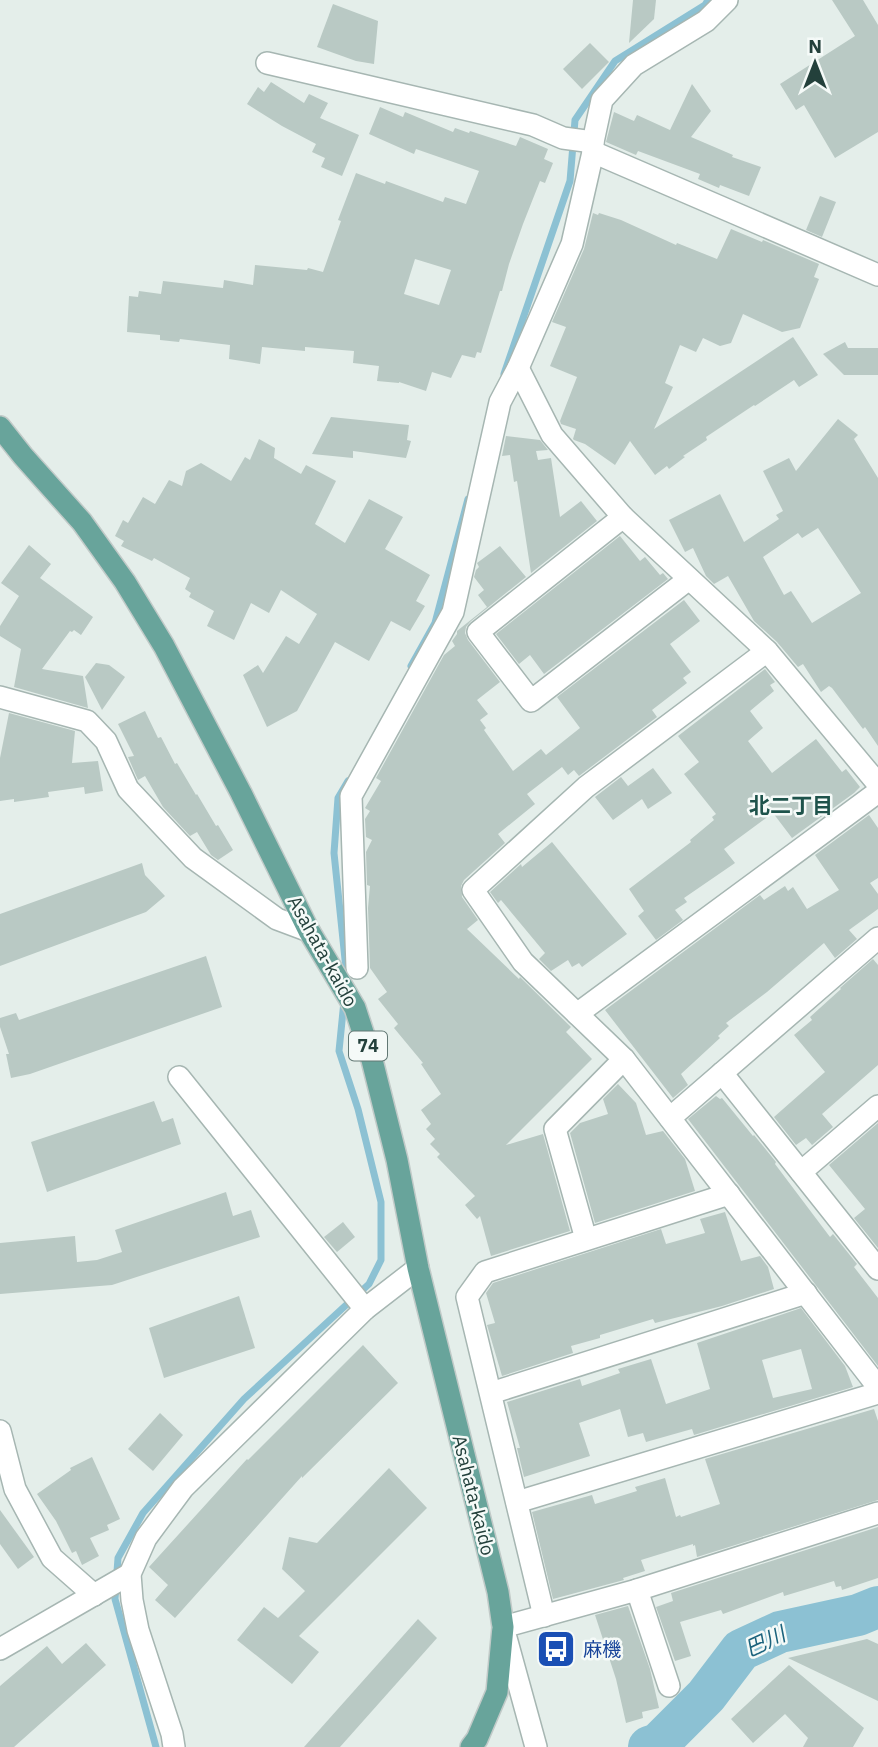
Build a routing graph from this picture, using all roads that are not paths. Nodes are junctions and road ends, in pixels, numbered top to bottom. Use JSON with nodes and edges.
{"nodes":[{"id":1,"x":727,"y":0,"type":"edge"},
{"id":2,"x":267,"y":63,"type":"dead end"},
{"id":3,"x":582,"y":143,"type":"junction"},
{"id":4,"x":878,"y":275,"type":"edge"},
{"id":5,"x":518,"y":368,"type":"junction"},
{"id":6,"x":0,"y":427,"type":"edge"},
{"id":7,"x":623,"y":517,"type":"junction"},
{"id":8,"x":689,"y":579,"type":"junction"},
{"id":9,"x":767,"y":651,"type":"junction"},
{"id":10,"x":0,"y":697,"type":"edge"},
{"id":11,"x":878,"y":784,"type":"edge"},
{"id":12,"x":878,"y":792,"type":"edge"},
{"id":13,"x":309,"y":931,"type":"junction"},
{"id":14,"x":878,"y":938,"type":"edge"},
{"id":15,"x":357,"y":968,"type":"dead end"},
{"id":16,"x":577,"y":1014,"type":"junction"},
{"id":17,"x":624,"y":1059,"type":"junction"},
{"id":18,"x":722,"y":1073,"type":"junction"},
{"id":19,"x":179,"y":1077,"type":"dead end"},
{"id":20,"x":878,"y":1106,"type":"edge"},
{"id":21,"x":670,"y":1118,"type":"junction"},
{"id":22,"x":801,"y":1172,"type":"junction"},
{"id":23,"x":729,"y":1194,"type":"junction"},
{"id":24,"x":586,"y":1239,"type":"junction"},
{"id":25,"x":418,"y":1268,"type":"junction"},
{"id":26,"x":878,"y":1269,"type":"edge"},
{"id":27,"x":806,"y":1293,"type":"junction"},
{"id":28,"x":365,"y":1309,"type":"junction"},
{"id":29,"x":878,"y":1387,"type":"edge"},
{"id":30,"x":491,"y":1393,"type":"junction"},
{"id":31,"x":878,"y":1393,"type":"edge"},
{"id":32,"x":0,"y":1431,"type":"edge"},
{"id":33,"x":7,"y":1490,"type":"edge"},
{"id":34,"x":517,"y":1502,"type":"junction"},
{"id":35,"x":878,"y":1513,"type":"edge"},
{"id":36,"x":130,"y":1574,"type":"junction"},
{"id":37,"x":637,"y":1590,"type":"junction"},
{"id":38,"x":94,"y":1595,"type":"junction"},
{"id":39,"x":544,"y":1616,"type":"junction"},
{"id":40,"x":503,"y":1627,"type":"junction"},
{"id":41,"x":0,"y":1649,"type":"edge"},
{"id":42,"x":669,"y":1686,"type":"dead end"},
{"id":43,"x":174,"y":1747,"type":"edge"},
{"id":44,"x":471,"y":1747,"type":"edge"},
{"id":45,"x":536,"y":1747,"type":"edge"}],
"edges":[{"from":1,"to":3,"type":"street"},
{"from":2,"to":3,"type":"street"},
{"from":3,"to":4,"type":"street"},
{"from":3,"to":5,"type":"street"},
{"from":5,"to":7,"type":"street"},
{"from":5,"to":15,"type":"street"},
{"from":6,"to":13,"type":"main road","name":"Asahata-kaido","number":"74"},
{"from":7,"to":8,"type":"street"},
{"from":7,"to":8,"type":"street"},
{"from":8,"to":9,"type":"street"},
{"from":9,"to":11,"type":"street"},
{"from":9,"to":16,"type":"street"},
{"from":10,"to":13,"type":"street"},
{"from":12,"to":16,"type":"street"},
{"from":13,"to":25,"type":"main road","name":"Asahata-kaido","number":"74"},
{"from":14,"to":18,"type":"street"},
{"from":16,"to":17,"type":"street"},
{"from":17,"to":21,"type":"street"},
{"from":17,"to":24,"type":"street"},
{"from":18,"to":21,"type":"street"},
{"from":18,"to":22,"type":"street"},
{"from":19,"to":28,"type":"street"},
{"from":20,"to":22,"type":"street"},
{"from":21,"to":23,"type":"street"},
{"from":22,"to":26,"type":"street"},
{"from":23,"to":24,"type":"street"},
{"from":23,"to":27,"type":"street"},
{"from":24,"to":30,"type":"street"},
{"from":25,"to":28,"type":"street"},
{"from":25,"to":40,"type":"main road","name":"Asahata-kaido","number":"74"},
{"from":27,"to":29,"type":"street"},
{"from":27,"to":30,"type":"street"},
{"from":28,"to":36,"type":"street"},
{"from":30,"to":34,"type":"street"},
{"from":31,"to":34,"type":"street"},
{"from":32,"to":33,"type":"street"},
{"from":33,"to":38,"type":"street"},
{"from":34,"to":39,"type":"street"},
{"from":35,"to":37,"type":"street"},
{"from":36,"to":38,"type":"street"},
{"from":36,"to":43,"type":"street"},
{"from":37,"to":39,"type":"street"},
{"from":37,"to":42,"type":"street"},
{"from":38,"to":41,"type":"street"},
{"from":39,"to":40,"type":"street"},
{"from":40,"to":44,"type":"main road","name":"Asahata-kaido","number":"74"},
{"from":40,"to":45,"type":"street"}]}
